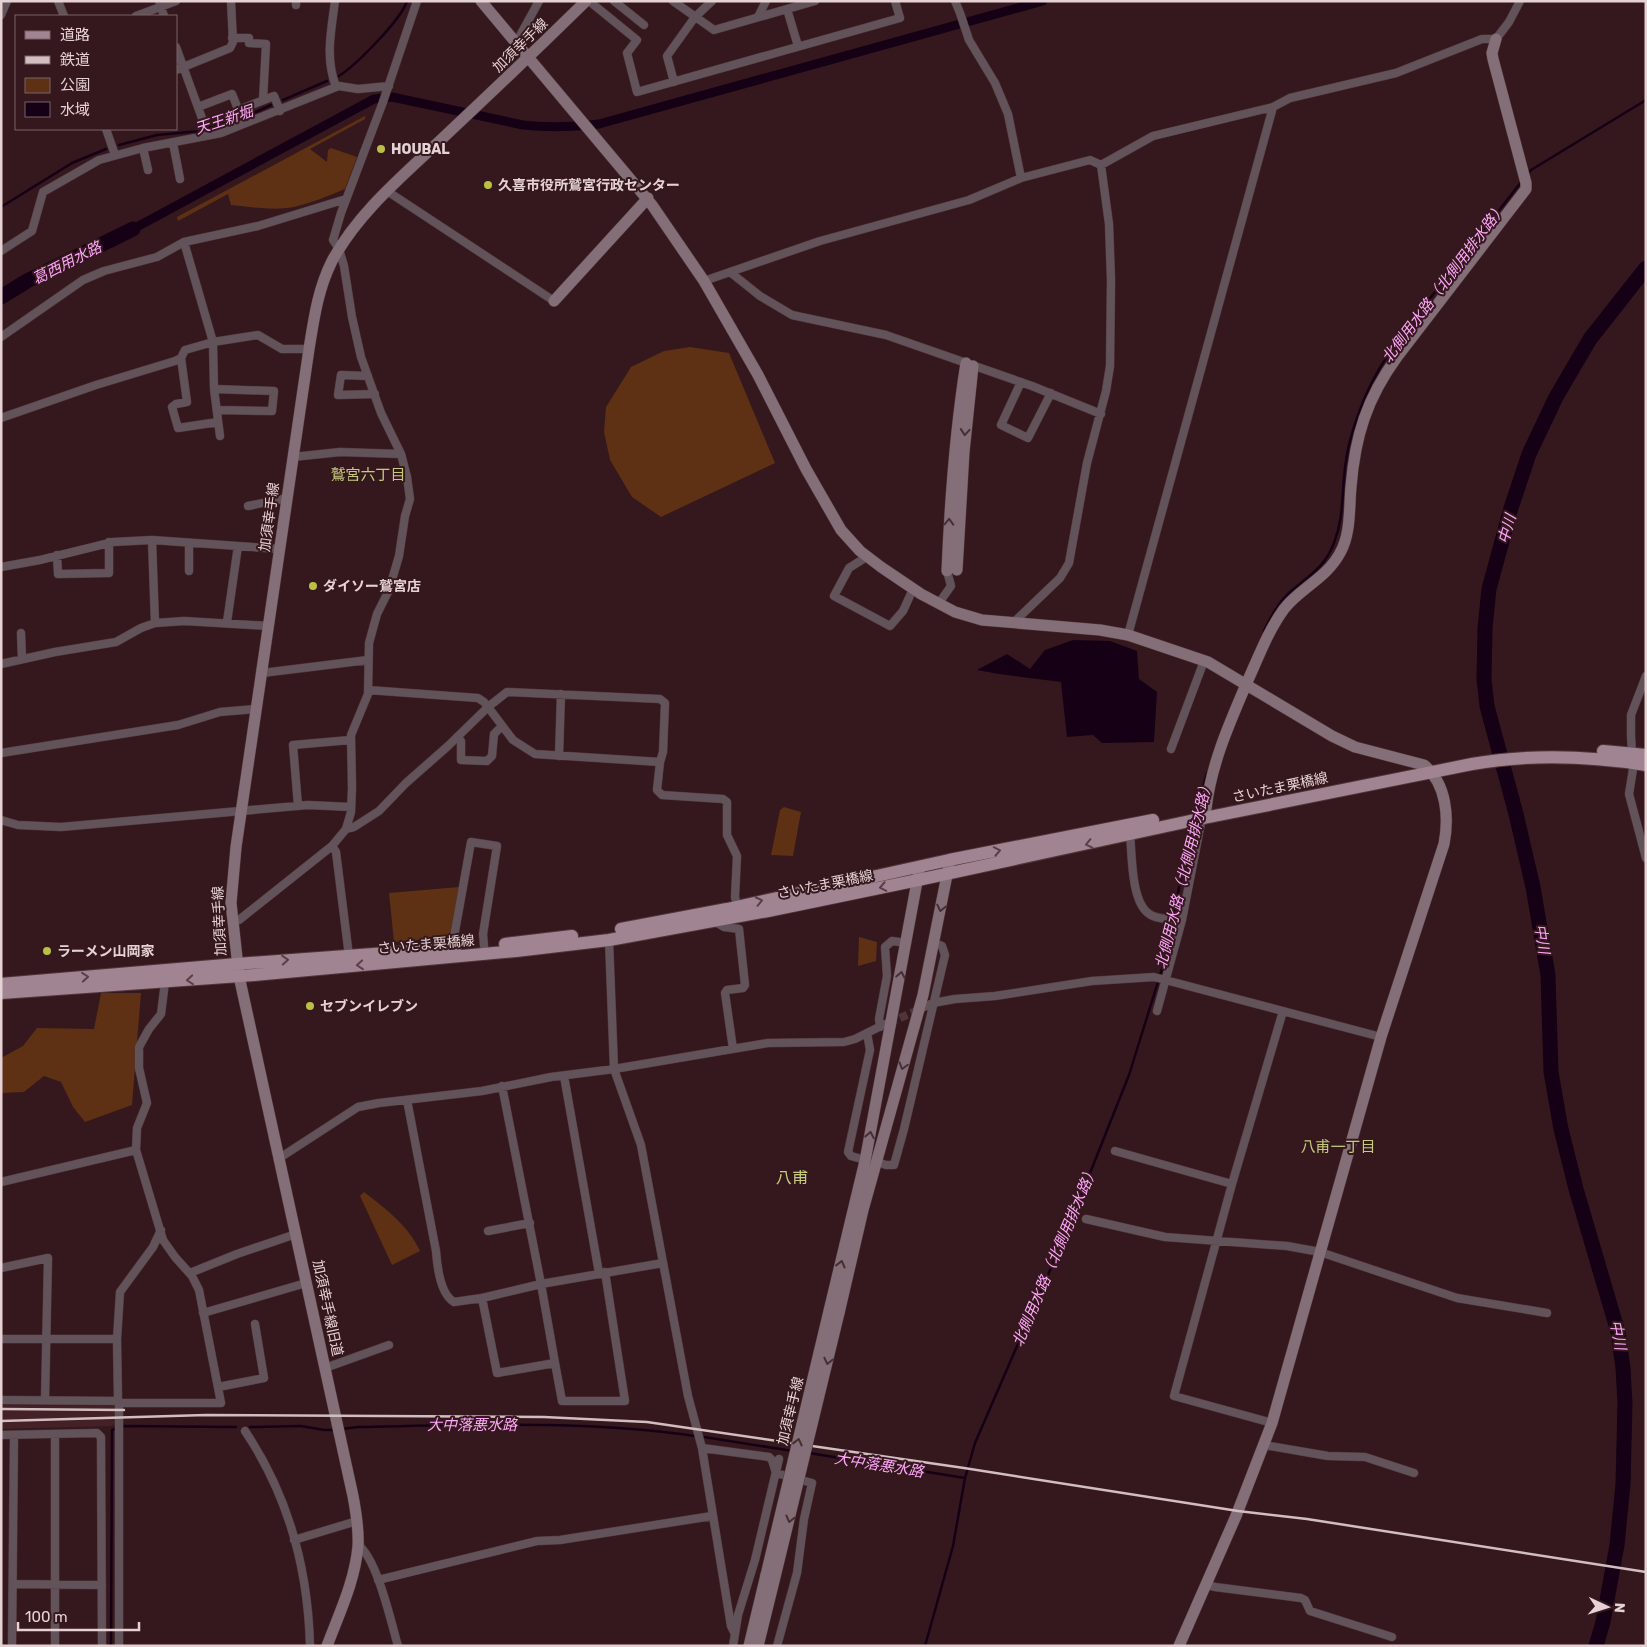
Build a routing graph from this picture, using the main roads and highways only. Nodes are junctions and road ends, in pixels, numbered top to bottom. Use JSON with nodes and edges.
{"nodes":[{"id":1,"x":1646,"y":755,"type":"edge"},
{"id":2,"x":1632,"y":758,"type":"junction"},
{"id":3,"x":1646,"y":765,"type":"edge"},
{"id":4,"x":1198,"y":815,"type":"junction"},
{"id":5,"x":712,"y":916,"type":"junction"},
{"id":6,"x":238,"y":970,"type":"junction"},
{"id":7,"x":1,"y":984,"type":"edge"},
{"id":8,"x":1,"y":993,"type":"edge"}],
"edges":[{"from":1,"to":2,"type":"main road","name":"さいたま栗橋線"},
{"from":2,"to":3,"type":"main road","name":"さいたま栗橋線"},
{"from":2,"to":4,"type":"main road","name":"さいたま栗橋線"},
{"from":4,"to":5,"type":"main road","name":"さいたま栗橋線","one_way":true},
{"from":5,"to":4,"type":"main road","name":"さいたま栗橋線","one_way":true},
{"from":6,"to":5,"type":"main road","name":"さいたま栗橋線","one_way":true},
{"from":5,"to":6,"type":"main road","name":"さいたま栗橋線","one_way":true},
{"from":7,"to":6,"type":"main road","name":"さいたま栗橋線","one_way":true},
{"from":6,"to":8,"type":"main road","name":"さいたま栗橋線","one_way":true}]}
